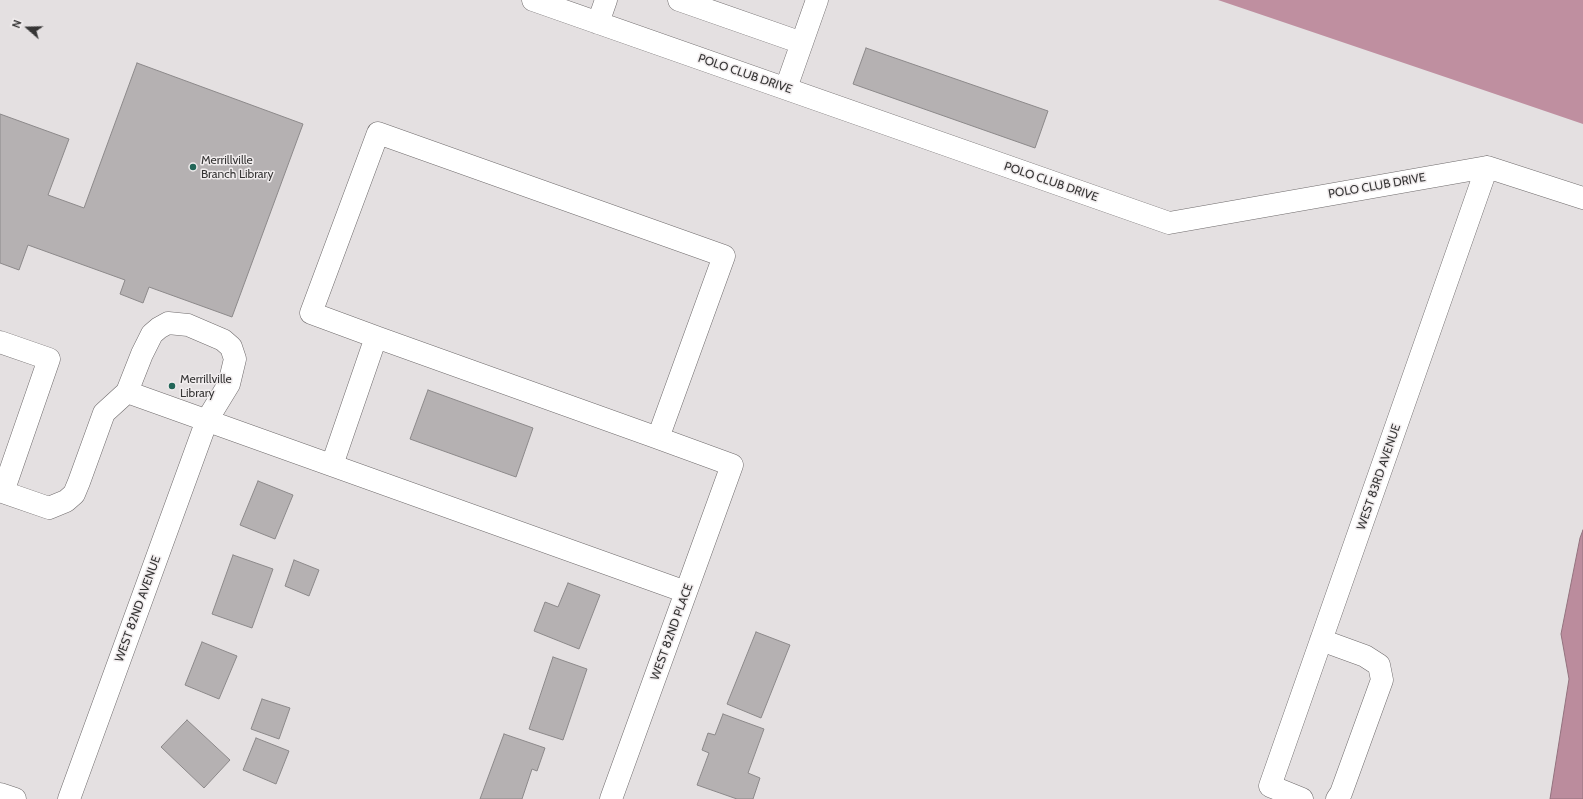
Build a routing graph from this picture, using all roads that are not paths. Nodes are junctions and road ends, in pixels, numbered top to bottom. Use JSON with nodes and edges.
{"nodes":[{"id":1,"x":533,"y":0,"type":"edge"},
{"id":2,"x":606,"y":0,"type":"edge"},
{"id":3,"x":679,"y":0,"type":"edge"},
{"id":4,"x":817,"y":0,"type":"edge"},
{"id":5,"x":598,"y":23,"type":"junction"},
{"id":6,"x":802,"y":43,"type":"junction"},
{"id":7,"x":786,"y":88,"type":"junction"},
{"id":8,"x":1487,"y":167,"type":"junction"},
{"id":9,"x":1583,"y":198,"type":"edge"},
{"id":10,"x":376,"y":337,"type":"junction"},
{"id":11,"x":0,"y":342,"type":"edge"},
{"id":12,"x":127,"y":392,"type":"junction"},
{"id":13,"x":207,"y":420,"type":"junction"},
{"id":14,"x":658,"y":438,"type":"junction"},
{"id":15,"x":332,"y":465,"type":"junction"},
{"id":16,"x":2,"y":491,"type":"edge"},
{"id":17,"x":686,"y":592,"type":"junction"},
{"id":18,"x":1321,"y":640,"type":"junction"},
{"id":19,"x":0,"y":794,"type":"edge"},
{"id":20,"x":15,"y":799,"type":"edge"},
{"id":21,"x":69,"y":799,"type":"edge"},
{"id":22,"x":611,"y":799,"type":"edge"},
{"id":23,"x":1302,"y":799,"type":"edge"},
{"id":24,"x":1337,"y":799,"type":"edge"}],
"edges":[{"from":1,"to":5,"type":"street","name":"POLO CLUB DRIVE"},
{"from":2,"to":5,"type":"street"},
{"from":3,"to":6,"type":"street"},
{"from":4,"to":6,"type":"street"},
{"from":5,"to":7,"type":"street","name":"POLO CLUB DRIVE"},
{"from":6,"to":7,"type":"street"},
{"from":7,"to":8,"type":"street","name":"POLO CLUB DRIVE"},
{"from":8,"to":9,"type":"street","name":"POLO CLUB DRIVE"},
{"from":8,"to":18,"type":"street","name":"WEST 83RD AVENUE"},
{"from":10,"to":14,"type":"street"},
{"from":10,"to":14,"type":"street"},
{"from":10,"to":15,"type":"street"},
{"from":11,"to":16,"type":"street"},
{"from":12,"to":13,"type":"street"},
{"from":12,"to":13,"type":"street"},
{"from":12,"to":16,"type":"street"},
{"from":13,"to":15,"type":"street"},
{"from":13,"to":21,"type":"street","name":"WEST 82ND AVENUE"},
{"from":14,"to":17,"type":"street","name":"WEST 82ND PLACE"},
{"from":15,"to":17,"type":"street"},
{"from":17,"to":22,"type":"street","name":"WEST 82ND PLACE"},
{"from":18,"to":23,"type":"street","name":"WEST 83RD AVENUE"},
{"from":18,"to":24,"type":"street"},
{"from":19,"to":20,"type":"street"}]}
